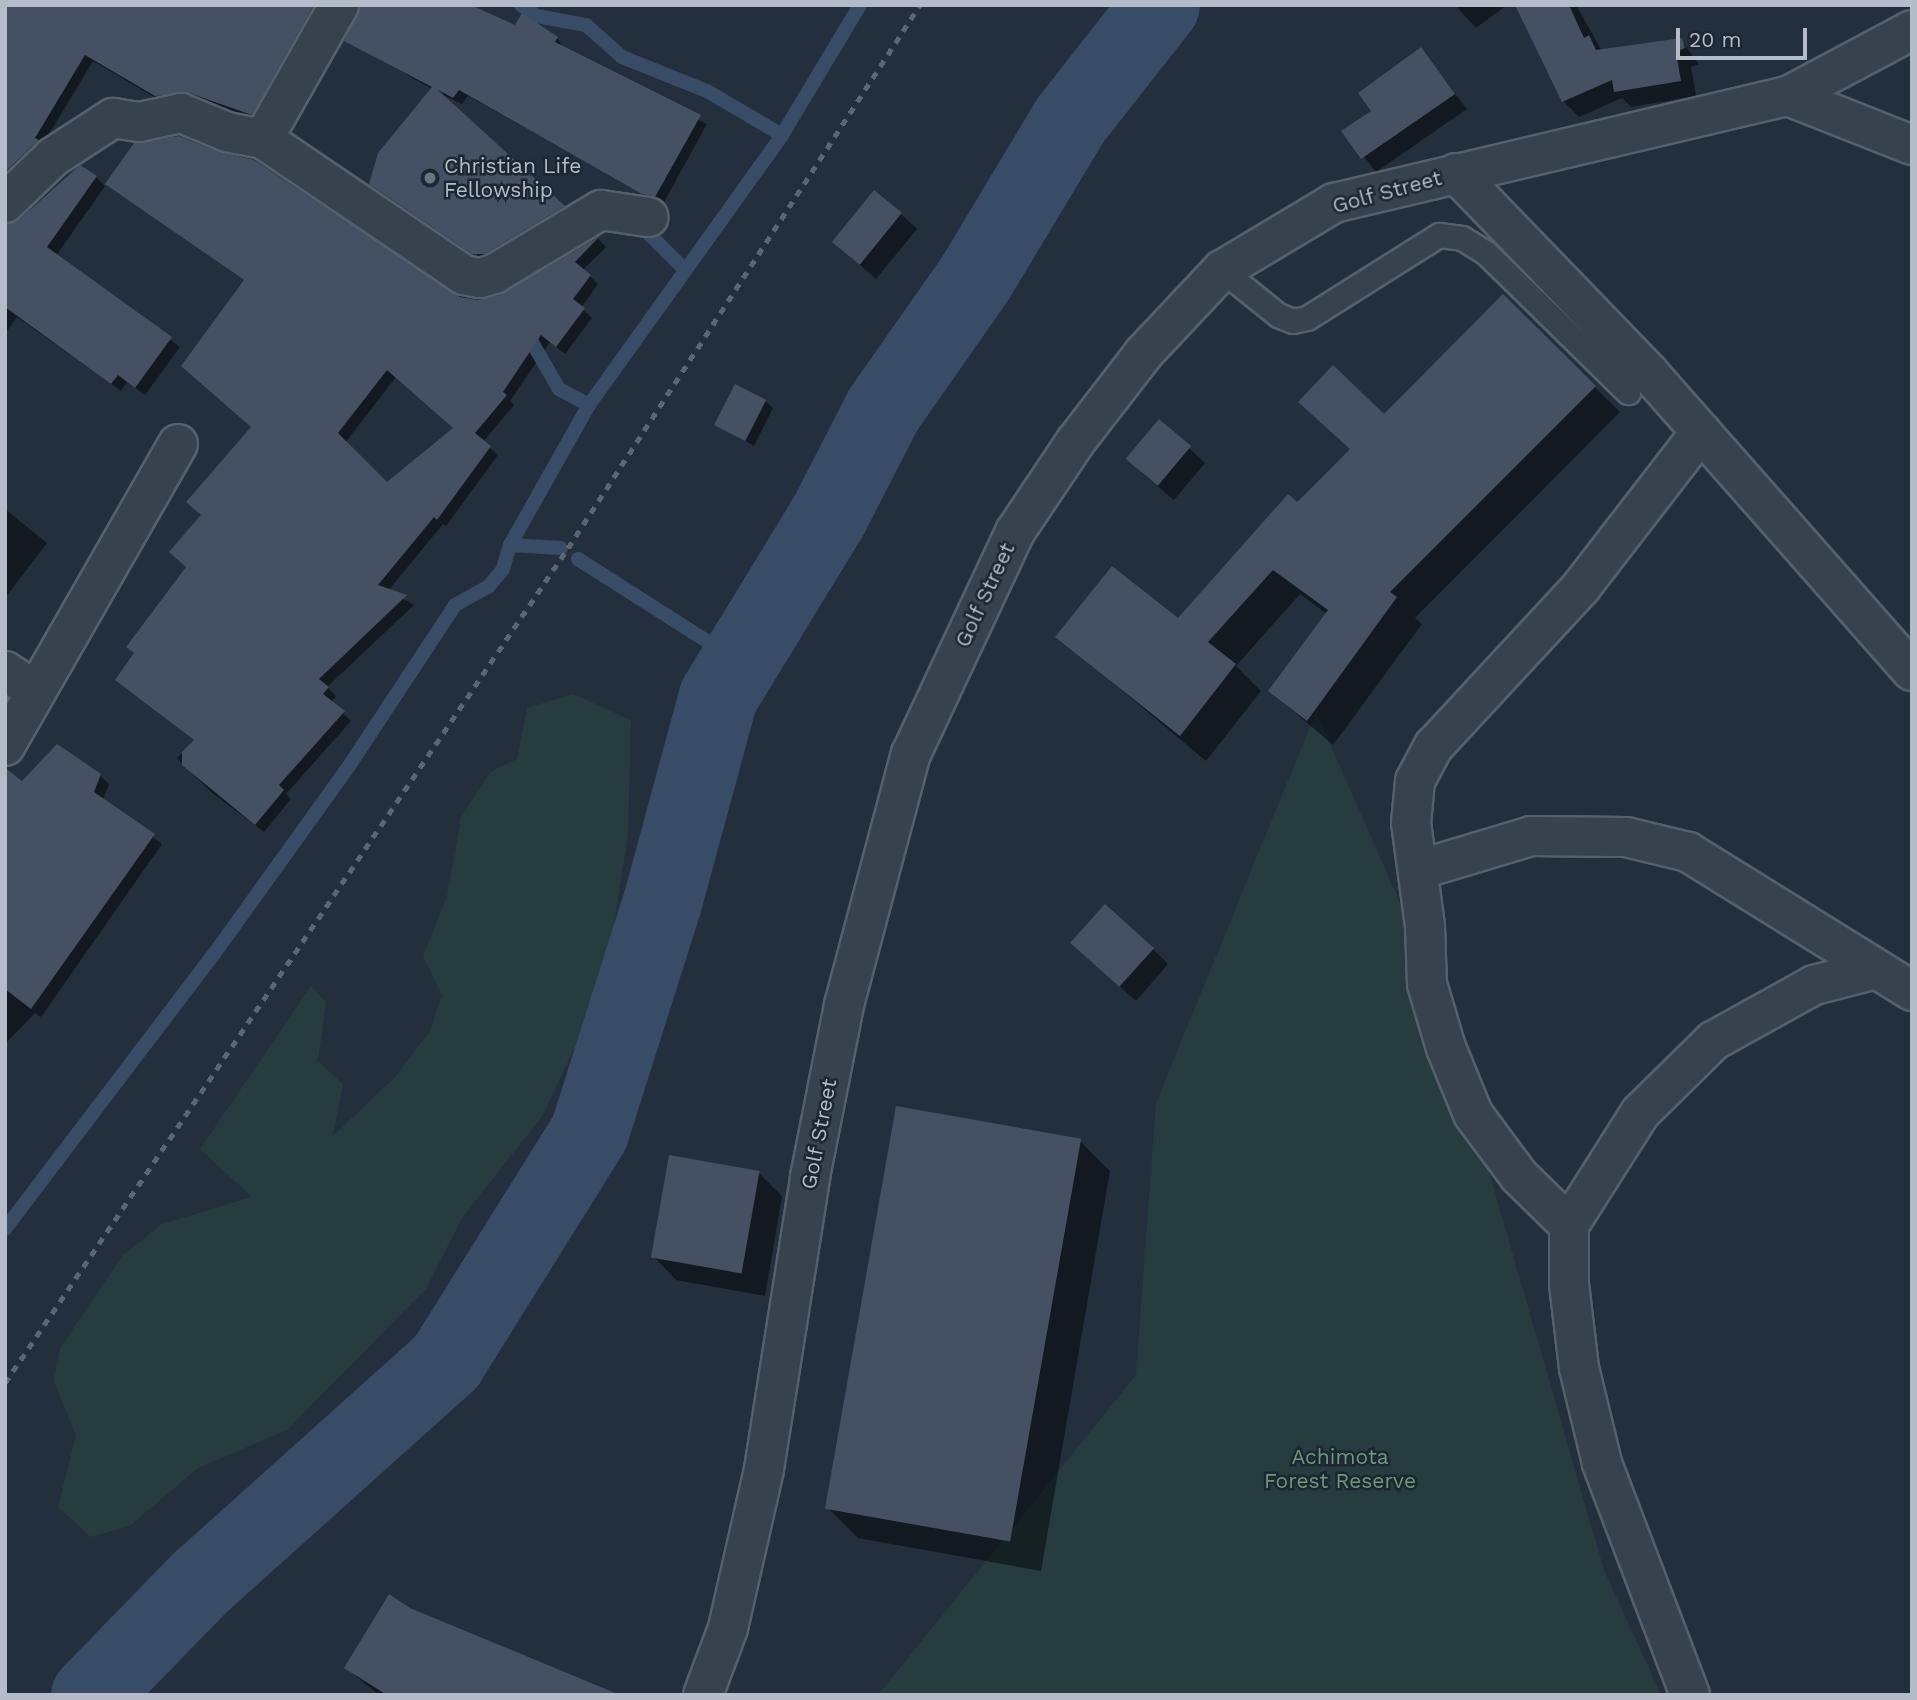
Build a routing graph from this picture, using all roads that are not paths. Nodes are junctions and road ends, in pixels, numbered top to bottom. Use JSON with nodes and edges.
{"nodes":[{"id":1,"x":339,"y":5,"type":"edge"},
{"id":2,"x":1912,"y":30,"type":"edge"},
{"id":3,"x":1788,"y":96,"type":"junction"},
{"id":4,"x":263,"y":139,"type":"junction"},
{"id":5,"x":1912,"y":145,"type":"edge"},
{"id":6,"x":1455,"y":173,"type":"junction"},
{"id":7,"x":5,"y":203,"type":"edge"},
{"id":8,"x":648,"y":217,"type":"dead end"},
{"id":9,"x":1222,"y":270,"type":"junction"},
{"id":10,"x":1628,"y":392,"type":"dead end"},
{"id":11,"x":1701,"y":432,"type":"junction"},
{"id":12,"x":178,"y":444,"type":"dead end"},
{"id":13,"x":1912,"y":671,"type":"edge"},
{"id":14,"x":20,"y":681,"type":"edge"},
{"id":15,"x":5,"y":746,"type":"edge"},
{"id":16,"x":1418,"y":870,"type":"junction"},
{"id":17,"x":1873,"y":970,"type":"junction"},
{"id":18,"x":1912,"y":991,"type":"edge"},
{"id":19,"x":1569,"y":1224,"type":"junction"},
{"id":20,"x":703,"y":1695,"type":"edge"},
{"id":21,"x":1690,"y":1695,"type":"edge"}],
"edges":[{"from":1,"to":4,"type":"street"},
{"from":2,"to":3,"type":"street","name":"Golf Street"},
{"from":3,"to":5,"type":"street"},
{"from":3,"to":6,"type":"street","name":"Golf Street"},
{"from":4,"to":7,"type":"street"},
{"from":4,"to":8,"type":"street"},
{"from":6,"to":9,"type":"street","name":"Golf Street"},
{"from":6,"to":11,"type":"street"},
{"from":9,"to":10,"type":"lane"},
{"from":9,"to":20,"type":"street","name":"Golf Street"},
{"from":11,"to":13,"type":"street"},
{"from":11,"to":16,"type":"street"},
{"from":12,"to":14,"type":"street"},
{"from":14,"to":15,"type":"street"},
{"from":16,"to":17,"type":"street"},
{"from":16,"to":19,"type":"street"},
{"from":17,"to":18,"type":"street"},
{"from":17,"to":19,"type":"street"},
{"from":19,"to":21,"type":"street"}]}
